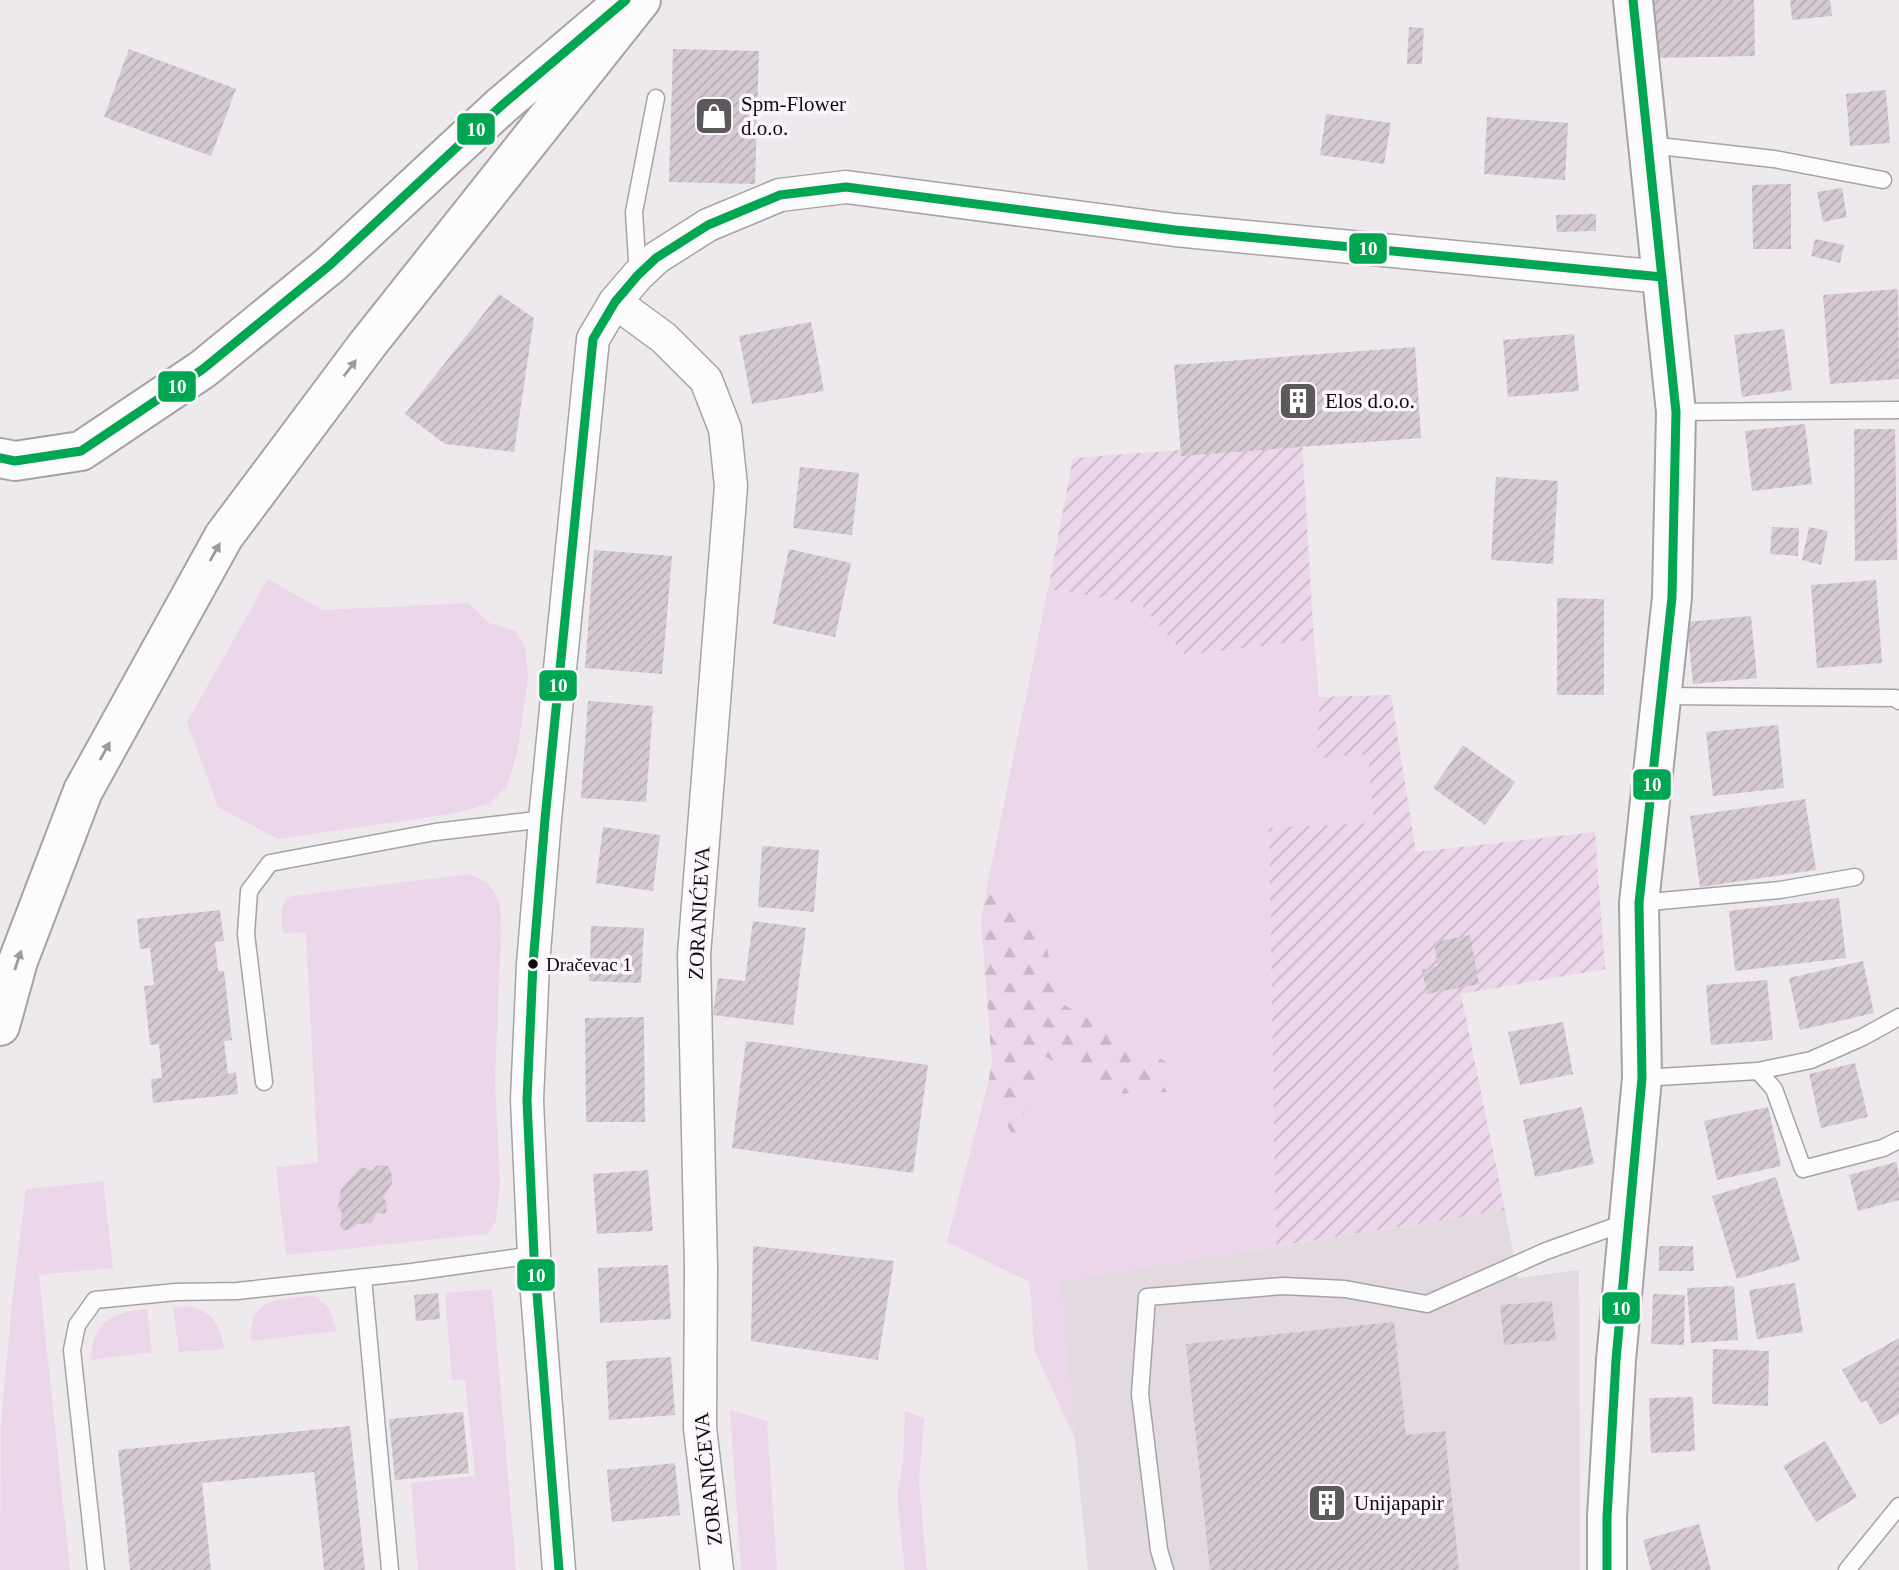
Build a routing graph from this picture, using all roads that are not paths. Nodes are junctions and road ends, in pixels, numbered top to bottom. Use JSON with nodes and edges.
{"nodes":[{"id":1,"x":626,"y":0,"type":"edge"},
{"id":2,"x":641,"y":0,"type":"edge"},
{"id":3,"x":1633,"y":0,"type":"edge"},
{"id":4,"x":656,"y":98,"type":"dead end"},
{"id":5,"x":1650,"y":145,"type":"junction"},
{"id":6,"x":1883,"y":180,"type":"dead end"},
{"id":7,"x":638,"y":275,"type":"junction"},
{"id":8,"x":1662,"y":276,"type":"junction"},
{"id":9,"x":615,"y":302,"type":"junction"},
{"id":10,"x":1899,"y":410,"type":"edge"},
{"id":11,"x":1676,"y":412,"type":"junction"},
{"id":12,"x":0,"y":458,"type":"edge"},
{"id":13,"x":1661,"y":695,"type":"junction"},
{"id":14,"x":1899,"y":701,"type":"edge"},
{"id":15,"x":545,"y":819,"type":"junction"},
{"id":16,"x":1855,"y":877,"type":"dead end"},
{"id":17,"x":1639,"y":903,"type":"junction"},
{"id":18,"x":1899,"y":1017,"type":"edge"},
{"id":19,"x":0,"y":1026,"type":"edge"},
{"id":20,"x":1758,"y":1071,"type":"junction"},
{"id":21,"x":1642,"y":1078,"type":"junction"},
{"id":22,"x":264,"y":1082,"type":"dead end"},
{"id":23,"x":1899,"y":1140,"type":"edge"},
{"id":24,"x":1629,"y":1221,"type":"junction"},
{"id":25,"x":534,"y":1255,"type":"junction"},
{"id":26,"x":363,"y":1278,"type":"junction"},
{"id":27,"x":1899,"y":1506,"type":"edge"},
{"id":28,"x":96,"y":1570,"type":"edge"},
{"id":29,"x":390,"y":1570,"type":"edge"},
{"id":30,"x":559,"y":1570,"type":"edge"},
{"id":31,"x":717,"y":1570,"type":"edge"},
{"id":32,"x":1165,"y":1570,"type":"edge"},
{"id":33,"x":1607,"y":1570,"type":"edge"},
{"id":34,"x":1847,"y":1570,"type":"edge"}],
"edges":[{"from":1,"to":12,"type":"main road"},
{"from":19,"to":2,"type":"main road","one_way":true},
{"from":3,"to":5,"type":"main road"},
{"from":4,"to":7,"type":"lane"},
{"from":5,"to":6,"type":"lane"},
{"from":5,"to":8,"type":"main road"},
{"from":7,"to":8,"type":"street"},
{"from":7,"to":9,"type":"street"},
{"from":8,"to":11,"type":"main road"},
{"from":9,"to":15,"type":"street"},
{"from":9,"to":31,"type":"street","name":"ZORANIĆEVA"},
{"from":10,"to":11,"type":"lane"},
{"from":11,"to":13,"type":"main road"},
{"from":13,"to":14,"type":"lane"},
{"from":13,"to":17,"type":"main road"},
{"from":15,"to":22,"type":"lane"},
{"from":15,"to":25,"type":"street"},
{"from":16,"to":17,"type":"lane"},
{"from":17,"to":21,"type":"main road"},
{"from":18,"to":20,"type":"lane"},
{"from":20,"to":21,"type":"lane"},
{"from":20,"to":23,"type":"lane"},
{"from":21,"to":24,"type":"main road"},
{"from":24,"to":32,"type":"lane"},
{"from":24,"to":33,"type":"main road"},
{"from":25,"to":26,"type":"lane"},
{"from":25,"to":30,"type":"street"},
{"from":26,"to":28,"type":"lane"},
{"from":26,"to":29,"type":"lane"},
{"from":27,"to":34,"type":"lane"}]}
